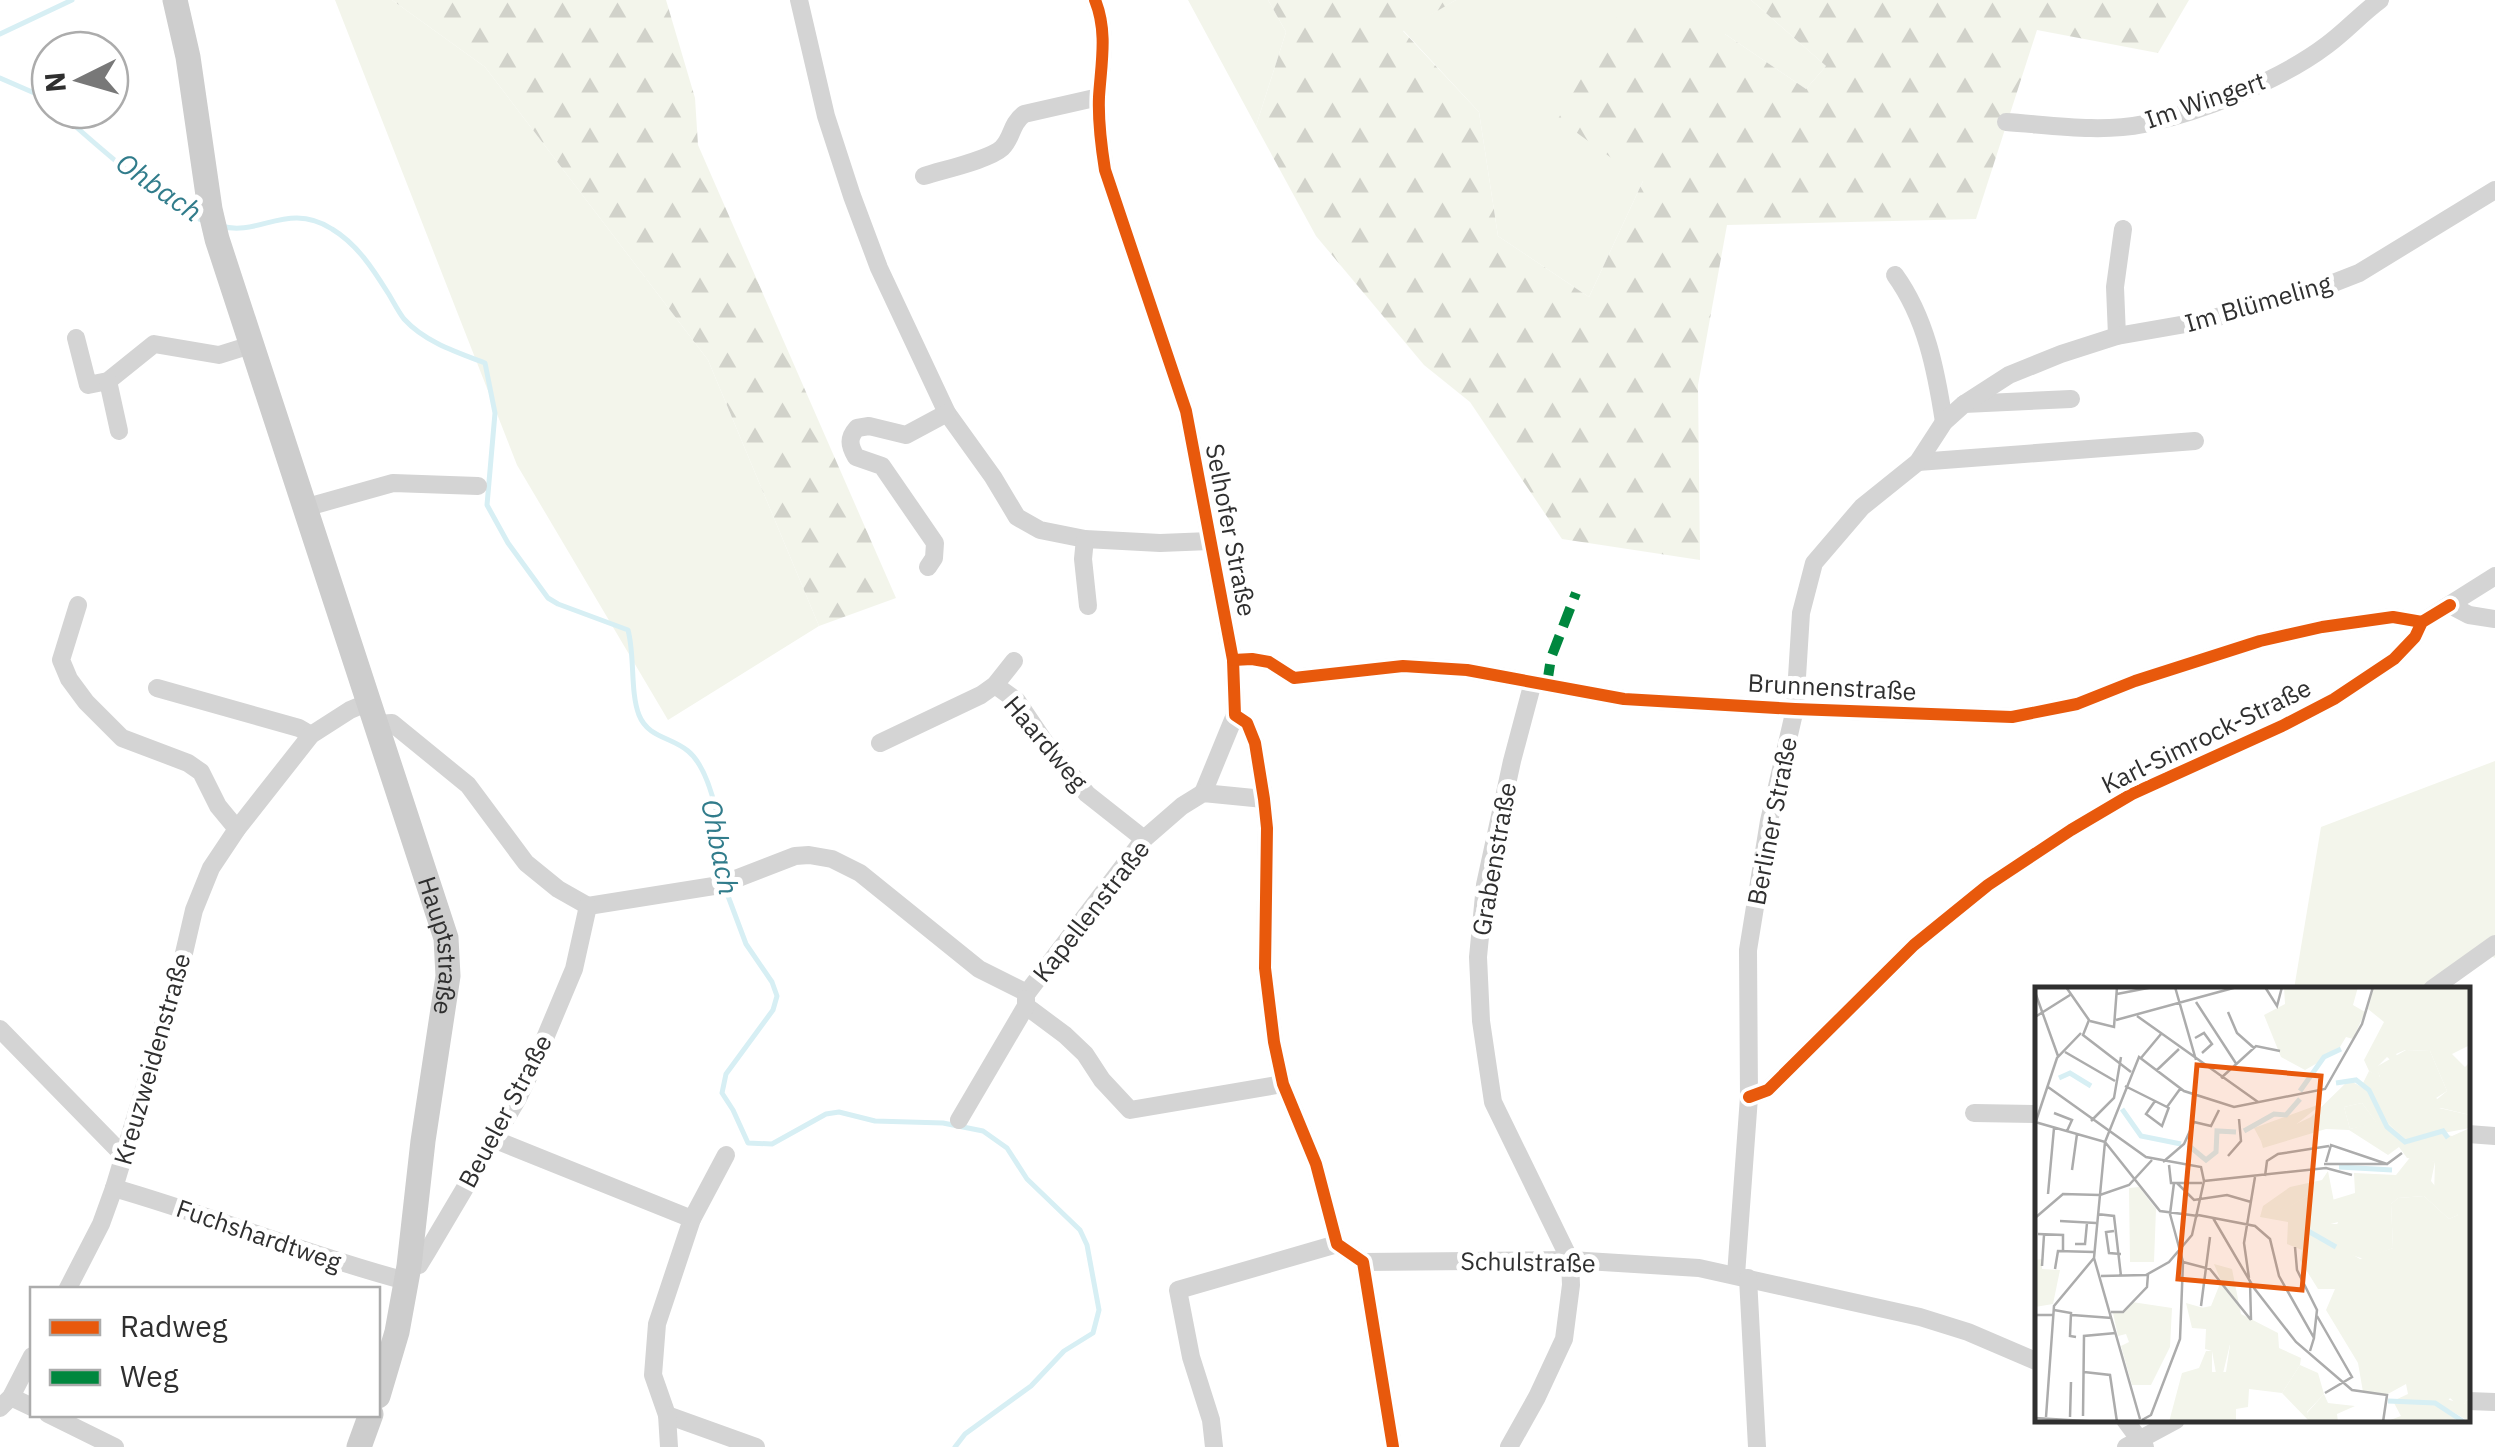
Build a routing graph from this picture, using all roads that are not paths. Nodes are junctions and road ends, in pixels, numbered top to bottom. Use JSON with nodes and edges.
{"nodes":[{"id":1,"x":175,"y":0,"type":"edge"},
{"id":2,"x":798,"y":0,"type":"edge"},
{"id":3,"x":1095,"y":0,"type":"edge"},
{"id":4,"x":2380,"y":0,"type":"edge"},
{"id":5,"x":1099,"y":97,"type":"junction"},
{"id":6,"x":2006,"y":122,"type":"dead end"},
{"id":7,"x":924,"y":176,"type":"dead end"},
{"id":8,"x":2495,"y":190,"type":"edge"},
{"id":9,"x":2123,"y":229,"type":"dead end"},
{"id":10,"x":1895,"y":275,"type":"dead end"},
{"id":11,"x":2116,"y":336,"type":"junction"},
{"id":12,"x":76,"y":338,"type":"dead end"},
{"id":13,"x":251,"y":345,"type":"junction"},
{"id":14,"x":108,"y":382,"type":"junction"},
{"id":15,"x":2070,"y":398,"type":"dead end"},
{"id":16,"x":1964,"y":404,"type":"junction"},
{"id":17,"x":946,"y":412,"type":"junction"},
{"id":18,"x":1944,"y":422,"type":"junction"},
{"id":19,"x":119,"y":431,"type":"dead end"},
{"id":20,"x":2195,"y":441,"type":"dead end"},
{"id":21,"x":1918,"y":462,"type":"junction"},
{"id":22,"x":478,"y":486,"type":"dead end"},
{"id":23,"x":304,"y":508,"type":"junction"},
{"id":24,"x":1085,"y":539,"type":"junction"},
{"id":25,"x":1210,"y":542,"type":"junction"},
{"id":26,"x":928,"y":567,"type":"dead end"},
{"id":27,"x":2495,"y":576,"type":"edge"},
{"id":28,"x":78,"y":605,"type":"dead end"},
{"id":29,"x":1088,"y":606,"type":"dead end"},
{"id":30,"x":2450,"y":606,"type":"junction"},
{"id":31,"x":2495,"y":618,"type":"edge"},
{"id":32,"x":2422,"y":622,"type":"junction"},
{"id":33,"x":1233,"y":660,"type":"junction"},
{"id":34,"x":1014,"y":662,"type":"dead end"},
{"id":35,"x":1533,"y":682,"type":"junction"},
{"id":36,"x":995,"y":685,"type":"junction"},
{"id":37,"x":157,"y":688,"type":"dead end"},
{"id":38,"x":1795,"y":709,"type":"junction"},
{"id":39,"x":373,"y":713,"type":"junction"},
{"id":40,"x":1235,"y":715,"type":"junction"},
{"id":41,"x":311,"y":735,"type":"junction"},
{"id":42,"x":880,"y":743,"type":"dead end"},
{"id":43,"x":1203,"y":793,"type":"junction"},
{"id":44,"x":1264,"y":798,"type":"junction"},
{"id":45,"x":238,"y":829,"type":"junction"},
{"id":46,"x":1144,"y":839,"type":"junction"},
{"id":47,"x":588,"y":906,"type":"junction"},
{"id":48,"x":2495,"y":944,"type":"edge"},
{"id":49,"x":2436,"y":987,"type":"edge"},
{"id":50,"x":1026,"y":1000,"type":"junction"},
{"id":51,"x":0,"y":1028,"type":"edge"},
{"id":52,"x":1283,"y":1084,"type":"junction"},
{"id":53,"x":1749,"y":1102,"type":"junction"},
{"id":54,"x":1974,"y":1113,"type":"dead end"},
{"id":55,"x":2035,"y":1114,"type":"edge"},
{"id":56,"x":959,"y":1120,"type":"dead end"},
{"id":57,"x":2470,"y":1134,"type":"edge"},
{"id":58,"x":2495,"y":1136,"type":"edge"},
{"id":59,"x":493,"y":1139,"type":"junction"},
{"id":60,"x":726,"y":1155,"type":"dead end"},
{"id":61,"x":124,"y":1156,"type":"junction"},
{"id":62,"x":114,"y":1188,"type":"junction"},
{"id":63,"x":692,"y":1219,"type":"junction"},
{"id":64,"x":1337,"y":1244,"type":"junction"},
{"id":65,"x":1570,"y":1260,"type":"junction"},
{"id":66,"x":1363,"y":1262,"type":"junction"},
{"id":67,"x":407,"y":1274,"type":"junction"},
{"id":68,"x":1742,"y":1277,"type":"junction"},
{"id":69,"x":69,"y":1287,"type":"edge"},
{"id":70,"x":30,"y":1360,"type":"edge"},
{"id":71,"x":2035,"y":1361,"type":"edge"},
{"id":72,"x":380,"y":1390,"type":"edge"},
{"id":73,"x":2470,"y":1401,"type":"edge"},
{"id":74,"x":6,"y":1402,"type":"edge"},
{"id":75,"x":2495,"y":1402,"type":"edge"},
{"id":76,"x":667,"y":1415,"type":"junction"},
{"id":77,"x":54,"y":1417,"type":"edge"},
{"id":78,"x":370,"y":1417,"type":"edge"},
{"id":79,"x":2126,"y":1422,"type":"edge"},
{"id":80,"x":2171,"y":1422,"type":"edge"},
{"id":81,"x":2137,"y":1445,"type":"edge"},
{"id":82,"x":115,"y":1447,"type":"edge"},
{"id":83,"x":359,"y":1447,"type":"edge"},
{"id":84,"x":669,"y":1447,"type":"edge"},
{"id":85,"x":756,"y":1447,"type":"edge"},
{"id":86,"x":1214,"y":1447,"type":"edge"},
{"id":87,"x":1394,"y":1447,"type":"edge"},
{"id":88,"x":1509,"y":1447,"type":"edge"},
{"id":89,"x":1757,"y":1447,"type":"edge"}],
"edges":[{"from":1,"to":13,"type":"main road","name":"Hauptstraße"},
{"from":2,"to":17,"type":"street"},
{"from":3,"to":5,"type":"street","name":"Selhofer Straße"},
{"from":4,"to":6,"type":"street","name":"Im Wingert"},
{"from":5,"to":7,"type":"street"},
{"from":5,"to":25,"type":"street","name":"Selhofer Straße"},
{"from":8,"to":11,"type":"street","name":"Im Blümeling"},
{"from":9,"to":11,"type":"street"},
{"from":10,"to":18,"type":"street"},
{"from":11,"to":16,"type":"street","name":"Im Blümeling"},
{"from":12,"to":14,"type":"street"},
{"from":13,"to":14,"type":"street"},
{"from":13,"to":23,"type":"main road","name":"Hauptstraße"},
{"from":14,"to":19,"type":"street"},
{"from":15,"to":16,"type":"street"},
{"from":16,"to":18,"type":"street","name":"Im Blümeling"},
{"from":17,"to":24,"type":"street"},
{"from":17,"to":26,"type":"street"},
{"from":18,"to":21,"type":"street","name":"Berliner Straße"},
{"from":20,"to":21,"type":"street"},
{"from":21,"to":38,"type":"street","name":"Berliner Straße"},
{"from":22,"to":23,"type":"street"},
{"from":23,"to":39,"type":"main road","name":"Hauptstraße"},
{"from":24,"to":25,"type":"street"},
{"from":24,"to":29,"type":"street"},
{"from":25,"to":33,"type":"street","name":"Selhofer Straße"},
{"from":27,"to":30,"type":"street","name":"Karl-Simrock-Straße"},
{"from":28,"to":45,"type":"street"},
{"from":30,"to":31,"type":"street"},
{"from":30,"to":32,"type":"street","name":"Karl-Simrock-Straße"},
{"from":32,"to":38,"type":"street","name":"Brunnenstraße"},
{"from":32,"to":53,"type":"street","name":"Karl-Simrock-Straße"},
{"from":33,"to":35,"type":"street","name":"Brunnenstraße"},
{"from":33,"to":40,"type":"street","name":"Selhofer Straße"},
{"from":34,"to":36,"type":"street","name":"Haardweg"},
{"from":35,"to":38,"type":"street","name":"Brunnenstraße"},
{"from":35,"to":65,"type":"street","name":"Grabenstraße"},
{"from":36,"to":42,"type":"street","name":"Haardweg"},
{"from":36,"to":46,"type":"street","name":"Haardweg"},
{"from":37,"to":41,"type":"street"},
{"from":38,"to":53,"type":"street","name":"Berliner Straße"},
{"from":39,"to":41,"type":"street","name":"Kreuzweidenstraße"},
{"from":39,"to":47,"type":"street"},
{"from":39,"to":67,"type":"main road","name":"Hauptstraße"},
{"from":40,"to":43,"type":"street"},
{"from":40,"to":44,"type":"street","name":"Selhofer Straße"},
{"from":41,"to":45,"type":"street","name":"Kreuzweidenstraße"},
{"from":43,"to":44,"type":"street"},
{"from":43,"to":46,"type":"street","name":"Kapellenstraße"},
{"from":44,"to":52,"type":"street","name":"Selhofer Straße"},
{"from":45,"to":61,"type":"street","name":"Kreuzweidenstraße"},
{"from":46,"to":50,"type":"street","name":"Kapellenstraße"},
{"from":47,"to":50,"type":"street"},
{"from":47,"to":59,"type":"street","name":"Beueler Straße"},
{"from":48,"to":49,"type":"street"},
{"from":50,"to":52,"type":"street"},
{"from":50,"to":56,"type":"street"},
{"from":51,"to":61,"type":"street"},
{"from":52,"to":64,"type":"street","name":"Selhofer Straße"},
{"from":53,"to":68,"type":"street","name":"Berliner Straße"},
{"from":54,"to":55,"type":"street"},
{"from":57,"to":58,"type":"street"},
{"from":59,"to":63,"type":"street"},
{"from":59,"to":67,"type":"street","name":"Beueler Straße"},
{"from":60,"to":63,"type":"street"},
{"from":61,"to":62,"type":"street","name":"Kreuzweidenstraße"},
{"from":62,"to":67,"type":"street","name":"Fuchshardtweg"},
{"from":62,"to":69,"type":"street","name":"Kreuzweidenstraße"},
{"from":63,"to":76,"type":"street"},
{"from":64,"to":66,"type":"street"},
{"from":64,"to":86,"type":"street"},
{"from":65,"to":66,"type":"street","name":"Schulstraße"},
{"from":65,"to":68,"type":"street","name":"Schulstraße"},
{"from":65,"to":88,"type":"street"},
{"from":66,"to":87,"type":"street"},
{"from":67,"to":72,"type":"main road","name":"Hauptstraße"},
{"from":68,"to":71,"type":"street","name":"Schulstraße"},
{"from":68,"to":89,"type":"street","name":"Berliner Straße"},
{"from":70,"to":74,"type":"street"},
{"from":73,"to":75,"type":"street"},
{"from":76,"to":84,"type":"street"},
{"from":76,"to":85,"type":"street"},
{"from":77,"to":82,"type":"street"},
{"from":78,"to":83,"type":"main road"},
{"from":79,"to":81,"type":"street"},
{"from":80,"to":81,"type":"street"}]}
